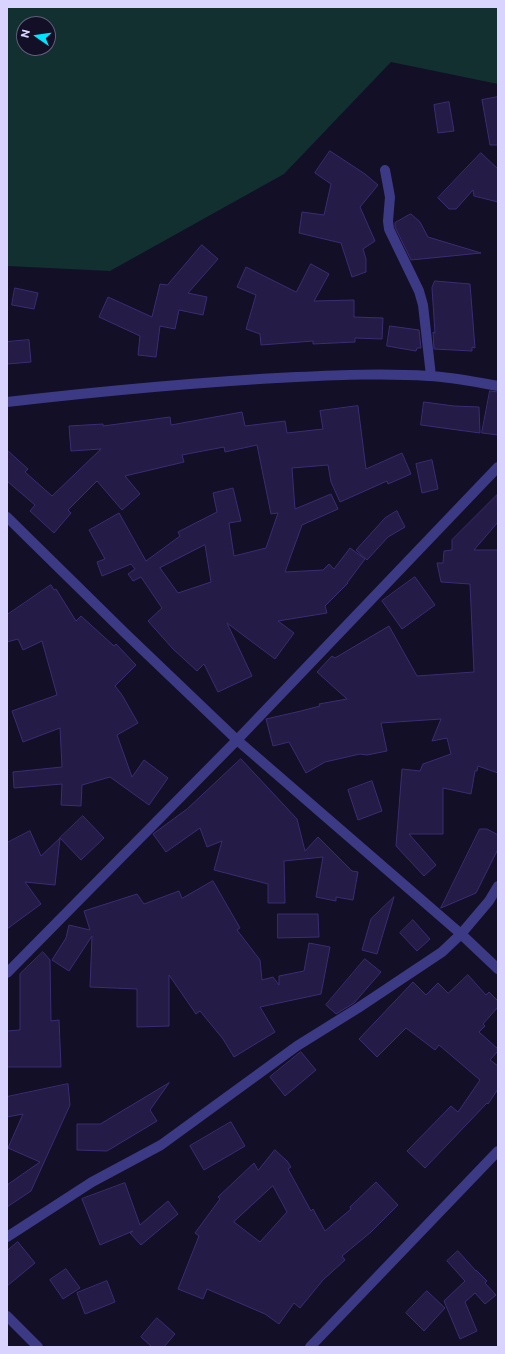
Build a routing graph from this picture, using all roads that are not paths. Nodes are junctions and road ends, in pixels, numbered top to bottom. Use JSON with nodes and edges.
{"nodes":[{"id":1,"x":385,"y":170,"type":"dead end"},
{"id":2,"x":431,"y":376,"type":"junction"},
{"id":3,"x":498,"y":386,"type":"edge"},
{"id":4,"x":7,"y":402,"type":"edge"},
{"id":5,"x":498,"y":467,"type":"edge"},
{"id":6,"x":7,"y":517,"type":"edge"},
{"id":7,"x":237,"y":740,"type":"junction"},
{"id":8,"x":498,"y":886,"type":"edge"},
{"id":9,"x":461,"y":934,"type":"junction"},
{"id":10,"x":498,"y":969,"type":"edge"},
{"id":11,"x":7,"y":973,"type":"edge"},
{"id":12,"x":498,"y":1151,"type":"edge"},
{"id":13,"x":7,"y":1237,"type":"edge"},
{"id":14,"x":7,"y":1316,"type":"edge"},
{"id":15,"x":38,"y":1347,"type":"edge"},
{"id":16,"x":310,"y":1347,"type":"edge"}],
"edges":[{"from":1,"to":2,"type":"street"},
{"from":2,"to":3,"type":"street"},
{"from":2,"to":4,"type":"street"},
{"from":5,"to":7,"type":"street"},
{"from":6,"to":7,"type":"street"},
{"from":7,"to":9,"type":"street"},
{"from":7,"to":11,"type":"street"},
{"from":8,"to":9,"type":"street"},
{"from":9,"to":10,"type":"street"},
{"from":9,"to":13,"type":"street"},
{"from":12,"to":16,"type":"street"},
{"from":14,"to":15,"type":"street"}]}
